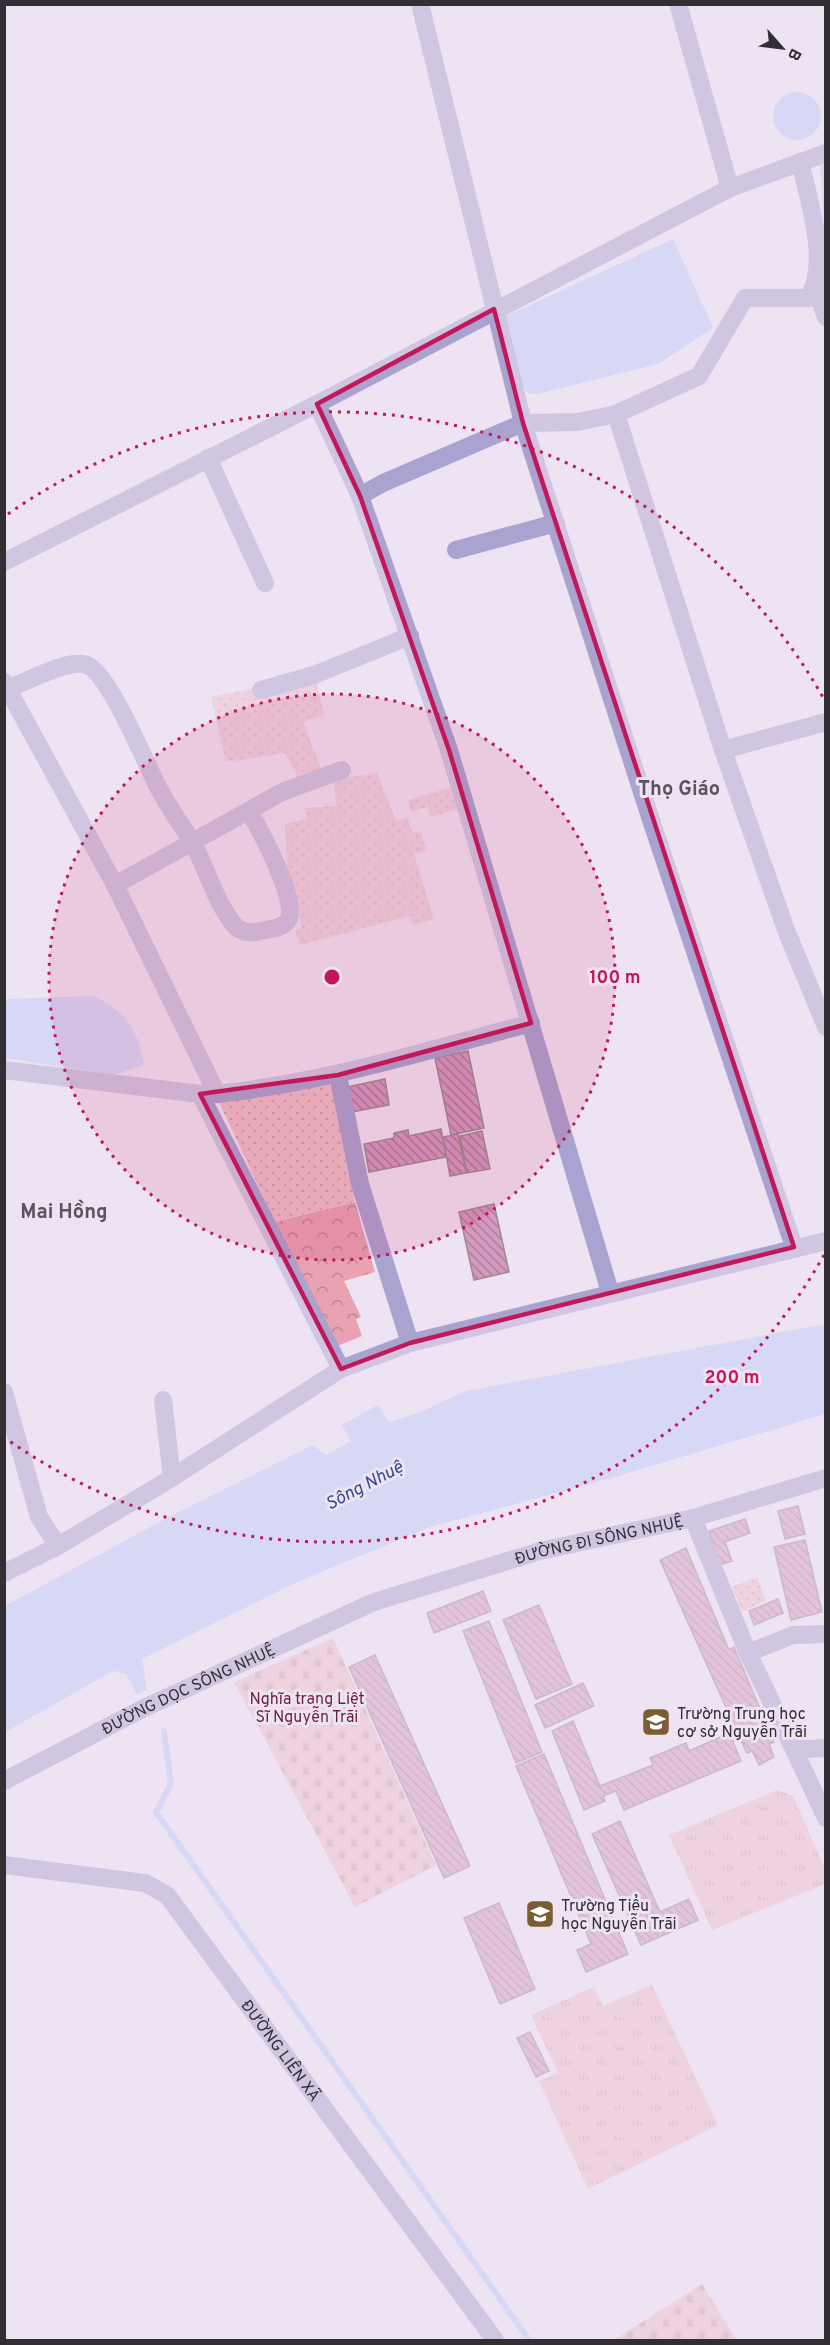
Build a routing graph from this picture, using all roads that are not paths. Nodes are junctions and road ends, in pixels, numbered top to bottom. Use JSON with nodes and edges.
{"nodes":[{"id":1,"x":420,"y":4,"type":"edge"},
{"id":2,"x":678,"y":4,"type":"edge"},
{"id":3,"x":825,"y":153,"type":"edge"},
{"id":4,"x":800,"y":162,"type":"junction"},
{"id":5,"x":730,"y":188,"type":"junction"},
{"id":6,"x":816,"y":288,"type":"junction"},
{"id":7,"x":494,"y":309,"type":"junction"},
{"id":8,"x":825,"y":317,"type":"edge"},
{"id":9,"x":317,"y":404,"type":"junction"},
{"id":10,"x":616,"y":414,"type":"junction"},
{"id":11,"x":523,"y":423,"type":"junction"},
{"id":12,"x":208,"y":458,"type":"junction"},
{"id":13,"x":360,"y":496,"type":"junction"},
{"id":14,"x":556,"y":523,"type":"junction"},
{"id":15,"x":456,"y":550,"type":"dead end"},
{"id":16,"x":4,"y":562,"type":"edge"},
{"id":17,"x":265,"y":584,"type":"dead end"},
{"id":18,"x":410,"y":636,"type":"junction"},
{"id":19,"x":6,"y":686,"type":"edge"},
{"id":20,"x":261,"y":690,"type":"dead end"},
{"id":21,"x":825,"y":722,"type":"edge"},
{"id":22,"x":723,"y":750,"type":"junction"},
{"id":23,"x":342,"y":770,"type":"dead end"},
{"id":24,"x":249,"y":812,"type":"junction"},
{"id":25,"x":193,"y":844,"type":"junction"},
{"id":26,"x":115,"y":885,"type":"junction"},
{"id":27,"x":531,"y":1023,"type":"junction"},
{"id":28,"x":825,"y":1027,"type":"edge"},
{"id":29,"x":4,"y":1070,"type":"edge"},
{"id":30,"x":338,"y":1075,"type":"junction"},
{"id":31,"x":209,"y":1094,"type":"junction"},
{"id":32,"x":825,"y":1241,"type":"edge"},
{"id":33,"x":794,"y":1247,"type":"junction"},
{"id":34,"x":610,"y":1292,"type":"junction"},
{"id":35,"x":410,"y":1342,"type":"junction"},
{"id":36,"x":341,"y":1369,"type":"junction"},
{"id":37,"x":4,"y":1392,"type":"edge"},
{"id":38,"x":163,"y":1400,"type":"dead end"},
{"id":39,"x":172,"y":1478,"type":"junction"},
{"id":40,"x":825,"y":1478,"type":"edge"},
{"id":41,"x":693,"y":1518,"type":"junction"},
{"id":42,"x":58,"y":1546,"type":"junction"},
{"id":43,"x":4,"y":1573,"type":"edge"},
{"id":44,"x":374,"y":1602,"type":"joint"},
{"id":45,"x":825,"y":1634,"type":"edge"},
{"id":46,"x":748,"y":1653,"type":"junction"},
{"id":47,"x":791,"y":1743,"type":"junction"},
{"id":48,"x":825,"y":1748,"type":"edge"},
{"id":49,"x":4,"y":1781,"type":"edge"},
{"id":50,"x":825,"y":1818,"type":"edge"},
{"id":51,"x":4,"y":1865,"type":"edge"},
{"id":52,"x":495,"y":2340,"type":"edge"}],
"edges":[{"from":1,"to":7,"type":"street"},
{"from":2,"to":5,"type":"street"},
{"from":3,"to":4,"type":"street"},
{"from":4,"to":5,"type":"street"},
{"from":4,"to":6,"type":"street"},
{"from":5,"to":7,"type":"street"},
{"from":6,"to":8,"type":"street"},
{"from":6,"to":10,"type":"street"},
{"from":7,"to":9,"type":"street"},
{"from":7,"to":11,"type":"street"},
{"from":9,"to":12,"type":"street"},
{"from":9,"to":13,"type":"street"},
{"from":10,"to":11,"type":"street"},
{"from":10,"to":22,"type":"street"},
{"from":11,"to":13,"type":"street"},
{"from":11,"to":14,"type":"street"},
{"from":12,"to":16,"type":"street"},
{"from":12,"to":17,"type":"street"},
{"from":13,"to":18,"type":"street"},
{"from":14,"to":15,"type":"street"},
{"from":14,"to":33,"type":"street"},
{"from":18,"to":20,"type":"street"},
{"from":18,"to":27,"type":"street"},
{"from":19,"to":25,"type":"street"},
{"from":19,"to":26,"type":"street"},
{"from":21,"to":22,"type":"street"},
{"from":22,"to":28,"type":"street"},
{"from":23,"to":24,"type":"street"},
{"from":24,"to":25,"type":"street"},
{"from":24,"to":25,"type":"street"},
{"from":25,"to":26,"type":"street"},
{"from":26,"to":31,"type":"street"},
{"from":27,"to":30,"type":"street"},
{"from":27,"to":34,"type":"street"},
{"from":29,"to":31,"type":"street"},
{"from":30,"to":31,"type":"street"},
{"from":30,"to":35,"type":"street"},
{"from":31,"to":36,"type":"street"},
{"from":32,"to":33,"type":"street"},
{"from":33,"to":34,"type":"street"},
{"from":34,"to":35,"type":"street"},
{"from":35,"to":36,"type":"street"},
{"from":36,"to":39,"type":"street"},
{"from":37,"to":42,"type":"street"},
{"from":38,"to":39,"type":"street"},
{"from":39,"to":42,"type":"street"},
{"from":40,"to":41,"type":"street","name":"ĐƯỜNG ĐI SÔNG NHUỆ"},
{"from":41,"to":44,"type":"street","name":"ĐƯỜNG ĐI SÔNG NHUỆ"},
{"from":41,"to":46,"type":"street"},
{"from":42,"to":43,"type":"street"},
{"from":44,"to":49,"type":"street","name":"ĐƯỜNG DỌC SÔNG NHUỆ"},
{"from":45,"to":46,"type":"street"},
{"from":46,"to":47,"type":"street"},
{"from":47,"to":48,"type":"street"},
{"from":47,"to":50,"type":"street"},
{"from":51,"to":52,"type":"street","name":"ĐƯỜNG LIÊN XÃ"}]}
